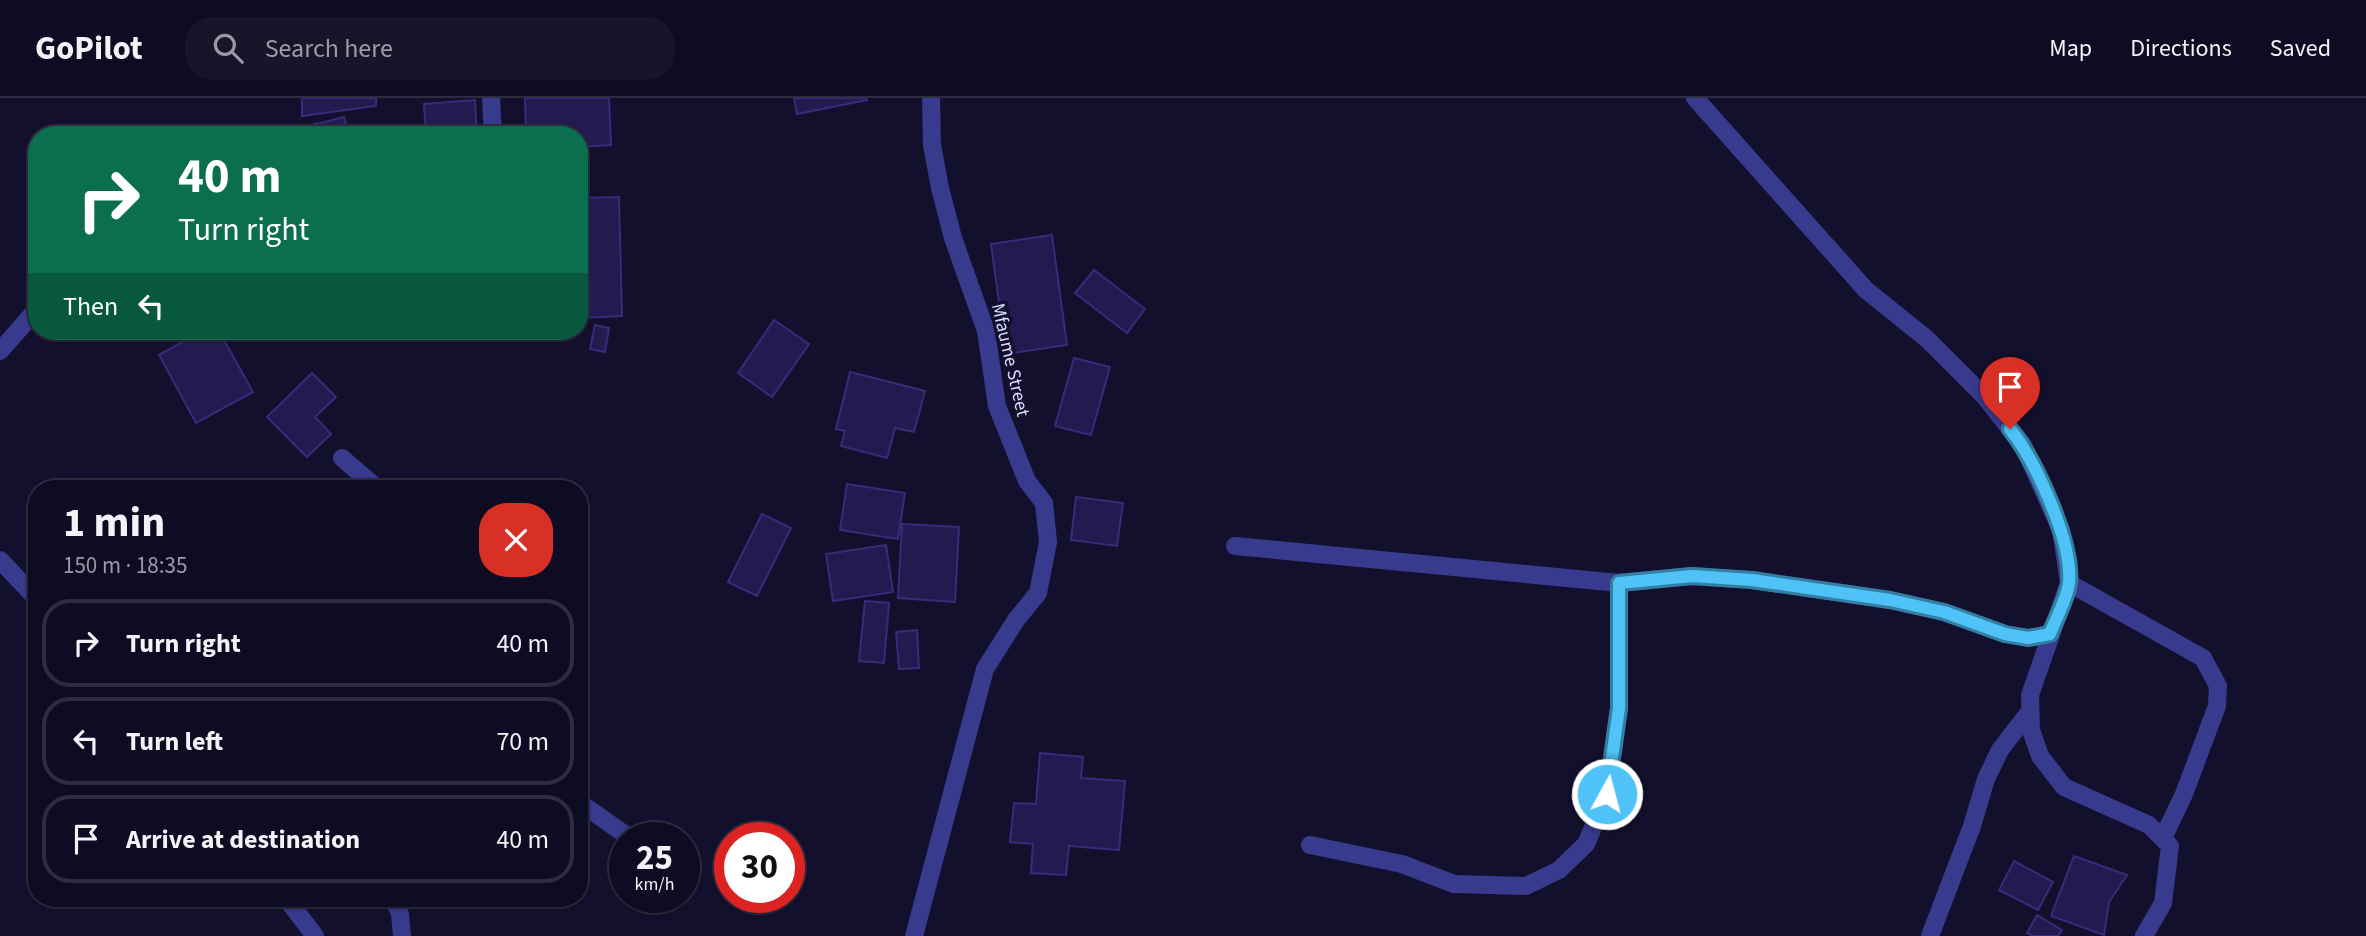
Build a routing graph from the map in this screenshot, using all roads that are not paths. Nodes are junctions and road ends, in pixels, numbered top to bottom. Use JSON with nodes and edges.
{"nodes":[{"id":1,"x":491,"y":98,"type":"edge"},
{"id":2,"x":931,"y":98,"type":"edge"},
{"id":3,"x":1695,"y":98,"type":"edge"},
{"id":4,"x":493,"y":126,"type":"edge"},
{"id":5,"x":28,"y":319,"type":"edge"},
{"id":6,"x":0,"y":351,"type":"edge"},
{"id":7,"x":342,"y":458,"type":"dead end"},
{"id":8,"x":368,"y":480,"type":"edge"},
{"id":9,"x":1235,"y":546,"type":"dead end"},
{"id":10,"x":0,"y":560,"type":"edge"},
{"id":11,"x":1619,"y":583,"type":"junction"},
{"id":12,"x":2069,"y":583,"type":"junction"},
{"id":13,"x":28,"y":590,"type":"edge"},
{"id":14,"x":2050,"y":634,"type":"junction"},
{"id":15,"x":2030,"y":711,"type":"junction"},
{"id":16,"x":588,"y":808,"type":"edge"},
{"id":17,"x":609,"y":823,"type":"edge"},
{"id":18,"x":2163,"y":838,"type":"junction"},
{"id":19,"x":1310,"y":845,"type":"dead end"},
{"id":20,"x":293,"y":907,"type":"edge"},
{"id":21,"x":397,"y":907,"type":"edge"},
{"id":22,"x":315,"y":936,"type":"edge"},
{"id":23,"x":402,"y":936,"type":"edge"},
{"id":24,"x":914,"y":936,"type":"edge"},
{"id":25,"x":1930,"y":936,"type":"edge"},
{"id":26,"x":2144,"y":936,"type":"edge"}],
"edges":[{"from":1,"to":4,"type":"street"},
{"from":2,"to":24,"type":"street","name":"Mfaume Street"},
{"from":3,"to":12,"type":"street"},
{"from":5,"to":6,"type":"street"},
{"from":7,"to":8,"type":"street"},
{"from":9,"to":11,"type":"street"},
{"from":10,"to":13,"type":"street"},
{"from":11,"to":14,"type":"street"},
{"from":11,"to":19,"type":"street"},
{"from":12,"to":14,"type":"street"},
{"from":12,"to":18,"type":"street"},
{"from":14,"to":15,"type":"street"},
{"from":15,"to":18,"type":"street"},
{"from":15,"to":25,"type":"street"},
{"from":16,"to":17,"type":"street"},
{"from":18,"to":26,"type":"street"},
{"from":20,"to":22,"type":"street"},
{"from":21,"to":23,"type":"street"}]}
